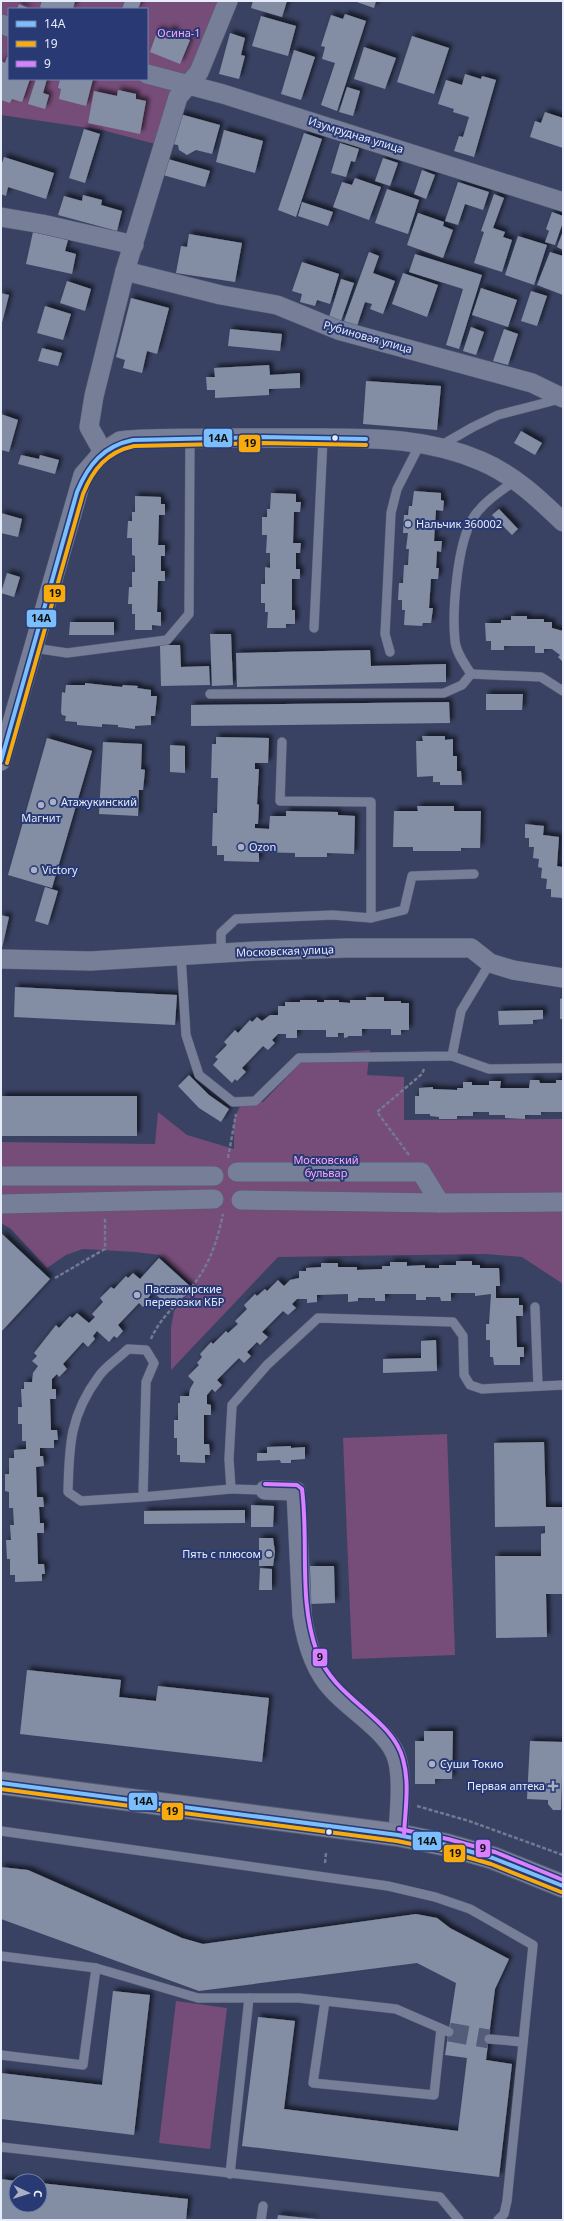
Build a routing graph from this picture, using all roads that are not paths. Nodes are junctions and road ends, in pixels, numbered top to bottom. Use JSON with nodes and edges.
{"nodes":[{"id":1,"x":228,"y":1,"type":"edge"},
{"id":2,"x":148,"y":74,"type":"edge"},
{"id":3,"x":187,"y":86,"type":"junction"},
{"id":4,"x":563,"y":202,"type":"edge"},
{"id":5,"x":1,"y":217,"type":"edge"},
{"id":6,"x":134,"y":245,"type":"junction"},
{"id":7,"x":126,"y":271,"type":"junction"},
{"id":8,"x":563,"y":398,"type":"edge"},
{"id":9,"x":323,"y":438,"type":"junction"},
{"id":10,"x":190,"y":439,"type":"junction"},
{"id":11,"x":421,"y":442,"type":"junction"},
{"id":12,"x":439,"y":446,"type":"junction"},
{"id":13,"x":103,"y":452,"type":"junction"},
{"id":14,"x":516,"y":480,"type":"junction"},
{"id":15,"x":563,"y":522,"type":"edge"},
{"id":16,"x":314,"y":628,"type":"dead end"},
{"id":17,"x":34,"y":648,"type":"junction"},
{"id":18,"x":390,"y":652,"type":"dead end"},
{"id":19,"x":471,"y":674,"type":"junction"},
{"id":20,"x":563,"y":691,"type":"edge"},
{"id":21,"x":210,"y":694,"type":"dead end"},
{"id":22,"x":282,"y":742,"type":"dead end"},
{"id":23,"x":1,"y":761,"type":"edge"},
{"id":24,"x":474,"y":874,"type":"dead end"},
{"id":25,"x":371,"y":918,"type":"junction"},
{"id":26,"x":221,"y":953,"type":"junction"},
{"id":27,"x":181,"y":956,"type":"junction"},
{"id":28,"x":1,"y":959,"type":"edge"},
{"id":29,"x":490,"y":963,"type":"junction"},
{"id":30,"x":563,"y":978,"type":"edge"},
{"id":31,"x":452,"y":1056,"type":"junction"},
{"id":32,"x":563,"y":1068,"type":"edge"},
{"id":33,"x":225,"y":1173,"type":"junction"},
{"id":34,"x":1,"y":1176,"type":"edge"},
{"id":35,"x":226,"y":1202,"type":"junction"},
{"id":36,"x":563,"y":1202,"type":"edge"},
{"id":37,"x":440,"y":1203,"type":"junction"},
{"id":38,"x":1,"y":1204,"type":"edge"},
{"id":39,"x":535,"y":1308,"type":"dead end"},
{"id":40,"x":563,"y":1385,"type":"edge"},
{"id":41,"x":538,"y":1386,"type":"junction"},
{"id":42,"x":231,"y":1489,"type":"junction"},
{"id":43,"x":265,"y":1490,"type":"joint"},
{"id":44,"x":143,"y":1497,"type":"junction"},
{"id":45,"x":1,"y":1783,"type":"edge"},
{"id":46,"x":1,"y":1831,"type":"edge"},
{"id":47,"x":398,"y":1835,"type":"junction"},
{"id":48,"x":563,"y":1886,"type":"edge"},
{"id":49,"x":1,"y":1956,"type":"edge"},
{"id":50,"x":96,"y":1968,"type":"junction"},
{"id":51,"x":249,"y":1998,"type":"junction"},
{"id":52,"x":325,"y":2001,"type":"junction"},
{"id":53,"x":489,"y":2039,"type":"tunnel mouth"},
{"id":54,"x":523,"y":2042,"type":"junction"},
{"id":55,"x":1,"y":2055,"type":"edge"},
{"id":56,"x":1,"y":2147,"type":"edge"},
{"id":57,"x":230,"y":2174,"type":"junction"},
{"id":58,"x":263,"y":2206,"type":"dead end"},
{"id":59,"x":261,"y":2220,"type":"edge"},
{"id":60,"x":459,"y":2220,"type":"edge"},
{"id":61,"x":498,"y":2220,"type":"edge"}],
"edges":[{"from":1,"to":3,"type":"street"},
{"from":2,"to":3,"type":"street","name":"Изумрудная улица"},
{"from":3,"to":4,"type":"street","name":"Изумрудная улица"},
{"from":3,"to":6,"type":"street"},
{"from":5,"to":6,"type":"street"},
{"from":6,"to":7,"type":"street"},
{"from":7,"to":8,"type":"street","name":"Рубиновая улица"},
{"from":7,"to":13,"type":"street"},
{"from":8,"to":12,"type":"lane"},
{"from":9,"to":10,"type":"street"},
{"from":9,"to":11,"type":"street"},
{"from":9,"to":16,"type":"lane"},
{"from":10,"to":13,"type":"street"},
{"from":10,"to":17,"type":"lane"},
{"from":11,"to":12,"type":"street"},
{"from":11,"to":18,"type":"lane"},
{"from":12,"to":14,"type":"street"},
{"from":13,"to":17,"type":"street"},
{"from":14,"to":15,"type":"street"},
{"from":14,"to":19,"type":"lane"},
{"from":17,"to":23,"type":"street"},
{"from":19,"to":20,"type":"lane"},
{"from":19,"to":21,"type":"lane"},
{"from":22,"to":25,"type":"lane"},
{"from":24,"to":25,"type":"lane"},
{"from":25,"to":26,"type":"lane"},
{"from":26,"to":27,"type":"street","name":"Московская улица"},
{"from":26,"to":29,"type":"street","name":"Московская улица"},
{"from":27,"to":28,"type":"street","name":"Московская улица"},
{"from":27,"to":31,"type":"lane"},
{"from":29,"to":30,"type":"street","name":"Московская улица"},
{"from":29,"to":31,"type":"lane"},
{"from":31,"to":32,"type":"lane"},
{"from":33,"to":34,"type":"street"},
{"from":33,"to":35,"type":"street"},
{"from":33,"to":35,"type":"street"},
{"from":33,"to":37,"type":"street"},
{"from":35,"to":37,"type":"street"},
{"from":35,"to":38,"type":"street"},
{"from":36,"to":37,"type":"street"},
{"from":39,"to":41,"type":"lane"},
{"from":40,"to":41,"type":"lane"},
{"from":41,"to":42,"type":"lane"},
{"from":42,"to":43,"type":"lane"},
{"from":42,"to":44,"type":"lane"},
{"from":43,"to":47,"type":"street"},
{"from":44,"to":44,"type":"lane"},
{"from":45,"to":47,"type":"main road"},
{"from":46,"to":54,"type":"lane"},
{"from":47,"to":48,"type":"main road"},
{"from":49,"to":50,"type":"lane"},
{"from":50,"to":51,"type":"lane"},
{"from":50,"to":55,"type":"lane"},
{"from":51,"to":52,"type":"lane"},
{"from":51,"to":57,"type":"lane"},
{"from":52,"to":52,"type":"lane"},
{"from":53,"to":54,"type":"lane"},
{"from":54,"to":61,"type":"lane"},
{"from":56,"to":57,"type":"lane"},
{"from":57,"to":60,"type":"lane"},
{"from":58,"to":59,"type":"lane"}]}
